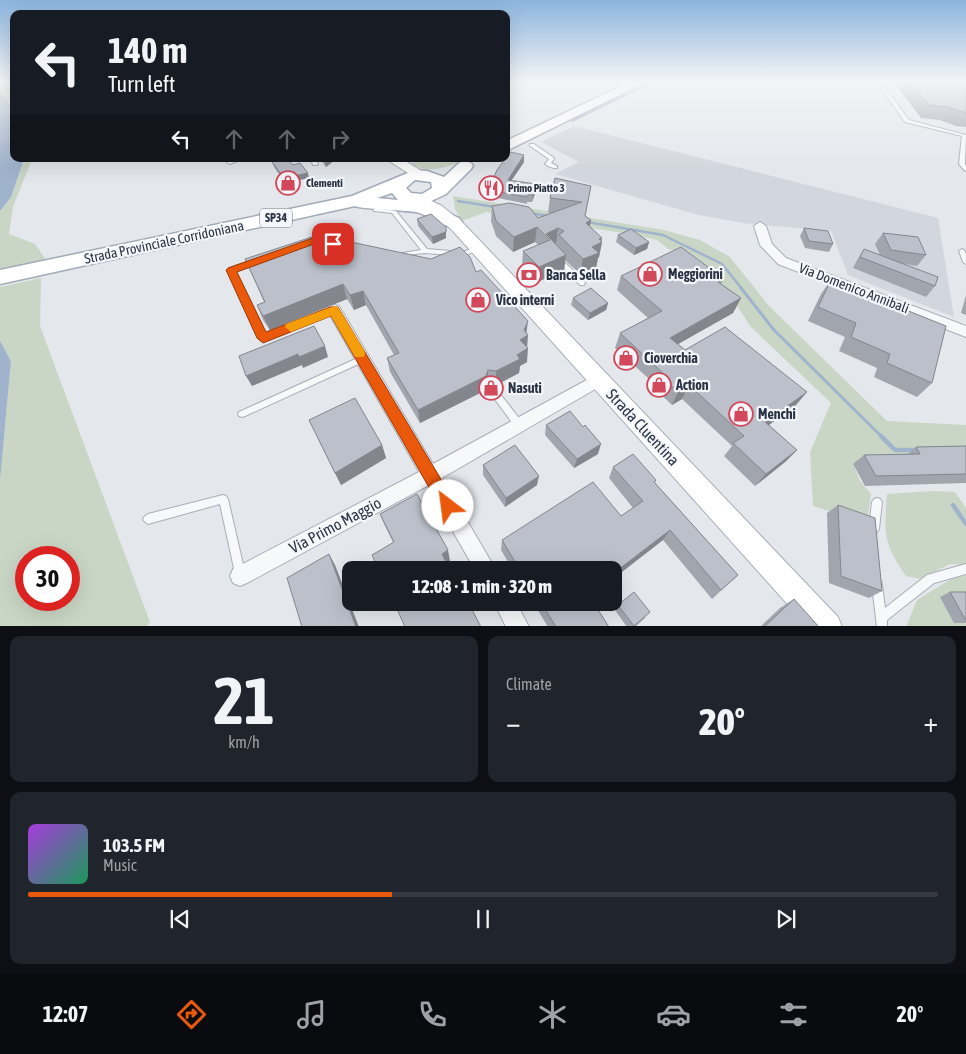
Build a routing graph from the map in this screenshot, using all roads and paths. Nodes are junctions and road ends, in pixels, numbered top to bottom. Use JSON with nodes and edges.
{"nodes":[{"id":1,"x":582,"y":110,"type":"edge"},
{"id":2,"x":900,"y":110,"type":"edge"},
{"id":3,"x":965,"y":136,"type":"edge"},
{"id":4,"x":510,"y":145,"type":"edge"},
{"id":5,"x":532,"y":145,"type":"dead end"},
{"id":6,"x":395,"y":162,"type":"edge"},
{"id":7,"x":398,"y":162,"type":"edge"},
{"id":8,"x":474,"y":162,"type":"edge"},
{"id":9,"x":465,"y":166,"type":"junction"},
{"id":10,"x":555,"y":167,"type":"dead end"},
{"id":11,"x":966,"y":169,"type":"edge"},
{"id":12,"x":424,"y":175,"type":"junction"},
{"id":13,"x":406,"y":190,"type":"junction"},
{"id":14,"x":440,"y":191,"type":"junction"},
{"id":15,"x":376,"y":210,"type":"dead end"},
{"id":16,"x":456,"y":225,"type":"junction"},
{"id":17,"x":760,"y":226,"type":"dead end"},
{"id":18,"x":195,"y":236,"type":"junction"},
{"id":19,"x":478,"y":249,"type":"junction"},
{"id":20,"x":425,"y":251,"type":"junction"},
{"id":21,"x":962,"y":251,"type":"dead end"},
{"id":22,"x":392,"y":255,"type":"edge"},
{"id":23,"x":555,"y":256,"type":"edge"},
{"id":24,"x":268,"y":257,"type":"edge"},
{"id":25,"x":966,"y":262,"type":"edge"},
{"id":26,"x":0,"y":277,"type":"edge"},
{"id":27,"x":582,"y":283,"type":"dead end"},
{"id":28,"x":334,"y":310,"type":"joint"},
{"id":29,"x":966,"y":332,"type":"edge"},
{"id":30,"x":362,"y":359,"type":"junction"},
{"id":31,"x":599,"y":380,"type":"junction"},
{"id":32,"x":491,"y":388,"type":"dead end"},
{"id":33,"x":242,"y":414,"type":"dead end"},
{"id":34,"x":519,"y":425,"type":"junction"},
{"id":35,"x":430,"y":475,"type":"junction"},
{"id":36,"x":877,"y":502,"type":"dead end"},
{"id":37,"x":148,"y":519,"type":"dead end"},
{"id":38,"x":875,"y":537,"type":"edge"},
{"id":39,"x":481,"y":561,"type":"edge"},
{"id":40,"x":966,"y":569,"type":"edge"},
{"id":41,"x":876,"y":574,"type":"edge"},
{"id":42,"x":240,"y":576,"type":"joint"},
{"id":43,"x":509,"y":611,"type":"edge"},
{"id":44,"x":881,"y":622,"type":"edge"},
{"id":45,"x":518,"y":626,"type":"edge"},
{"id":46,"x":828,"y":626,"type":"edge"}],
"edges":[{"from":1,"to":4,"type":"main road"},
{"from":2,"to":3,"type":"lane"},
{"from":3,"to":11,"type":"lane"},
{"from":5,"to":10,"type":"lane"},
{"from":6,"to":13,"type":"main road"},
{"from":7,"to":12,"type":"main road"},
{"from":8,"to":9,"type":"main road"},
{"from":9,"to":12,"type":"main road"},
{"from":9,"to":14,"type":"main road"},
{"from":12,"to":13,"type":"main road"},
{"from":12,"to":14,"type":"main road"},
{"from":13,"to":14,"type":"main road"},
{"from":13,"to":16,"type":"main road","name":"Strada Cluentina"},
{"from":13,"to":18,"type":"main road","name":"Strada Provinciale Corridoniana","number":"SP34"},
{"from":14,"to":16,"type":"main road","name":"Strada Cluentina"},
{"from":15,"to":20,"type":"lane"},
{"from":16,"to":18,"type":"main road","number":"SP34"},
{"from":16,"to":19,"type":"main road","name":"Strada Cluentina"},
{"from":17,"to":29,"type":"street","name":"Via Domenico Annibali"},
{"from":18,"to":26,"type":"main road","name":"Strada Provinciale Corridoniana","number":"SP34"},
{"from":19,"to":20,"type":"lane"},
{"from":19,"to":31,"type":"main road","name":"Strada Cluentina"},
{"from":20,"to":22,"type":"lane"},
{"from":21,"to":25,"type":"lane"},
{"from":23,"to":27,"type":"lane"},
{"from":24,"to":28,"type":"lane"},
{"from":28,"to":30,"type":"street"},
{"from":30,"to":33,"type":"lane"},
{"from":30,"to":35,"type":"street"},
{"from":31,"to":34,"type":"street","name":"Via Primo Maggio"},
{"from":31,"to":46,"type":"main road","name":"Strada Cluentina"},
{"from":32,"to":34,"type":"lane"},
{"from":34,"to":35,"type":"street","name":"Via Primo Maggio"},
{"from":35,"to":39,"type":"street"},
{"from":35,"to":42,"type":"street","name":"Via Primo Maggio"},
{"from":36,"to":38,"type":"lane"},
{"from":37,"to":42,"type":"lane"},
{"from":40,"to":44,"type":"lane"},
{"from":41,"to":44,"type":"lane"},
{"from":43,"to":45,"type":"street"}]}
